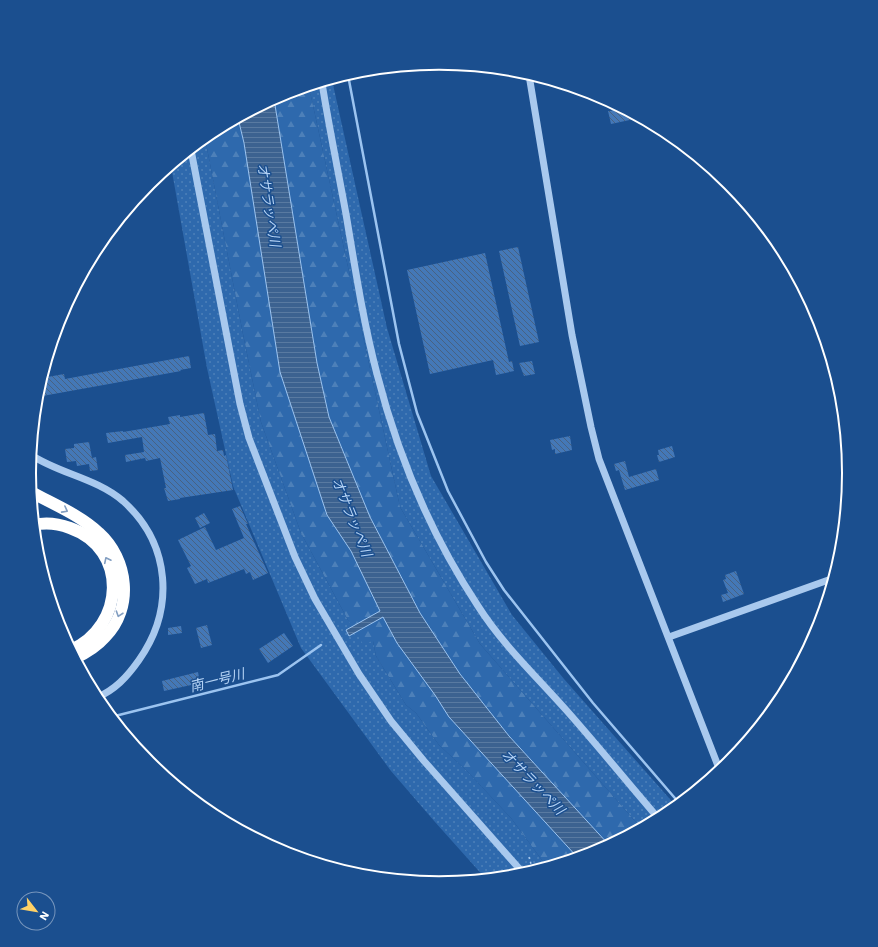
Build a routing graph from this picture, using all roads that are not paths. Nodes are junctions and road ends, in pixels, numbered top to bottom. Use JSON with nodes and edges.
{"nodes":[{"id":1,"x":530,"y":81,"type":"edge"},
{"id":2,"x":323,"y":88,"type":"edge"},
{"id":3,"x":192,"y":156,"type":"edge"},
{"id":4,"x":37,"y":459,"type":"edge"},
{"id":5,"x":37,"y":495,"type":"edge"},
{"id":6,"x":39,"y":524,"type":"edge"},
{"id":7,"x":827,"y":580,"type":"edge"},
{"id":8,"x":669,"y":637,"type":"junction"},
{"id":9,"x":76,"y":647,"type":"edge"},
{"id":10,"x":80,"y":655,"type":"edge"},
{"id":11,"x":103,"y":695,"type":"edge"},
{"id":12,"x":717,"y":764,"type":"edge"},
{"id":13,"x":655,"y":814,"type":"edge"},
{"id":14,"x":519,"y":869,"type":"edge"}],
"edges":[{"from":1,"to":8,"type":"street"},
{"from":2,"to":13,"type":"street"},
{"from":3,"to":14,"type":"street"},
{"from":4,"to":11,"type":"street"},
{"from":5,"to":10,"type":"highway","one_way":true},
{"from":9,"to":6,"type":"highway","one_way":true},
{"from":7,"to":8,"type":"street"},
{"from":8,"to":12,"type":"street"}]}
